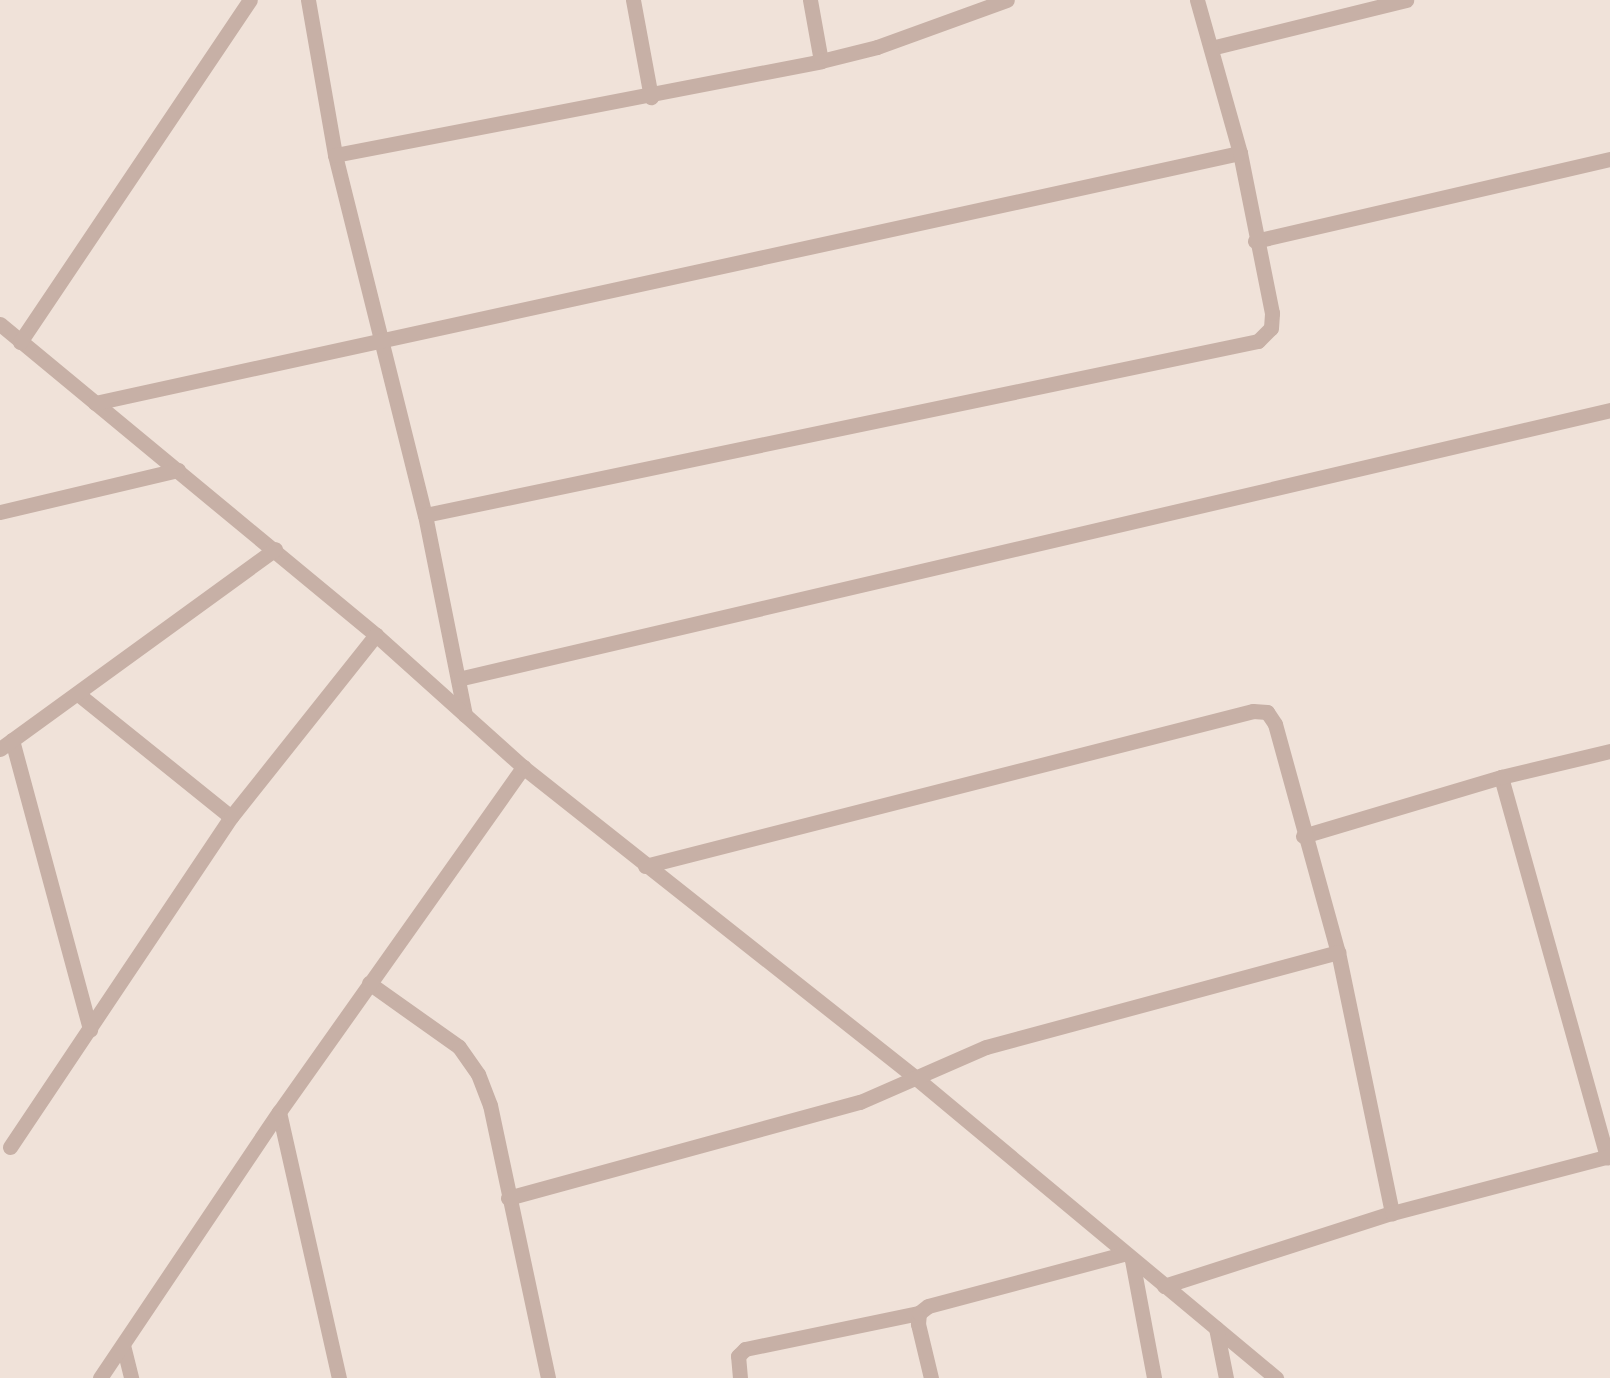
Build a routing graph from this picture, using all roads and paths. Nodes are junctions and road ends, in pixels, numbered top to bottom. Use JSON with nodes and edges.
{"nodes":[{"id":1,"x":250,"y":0,"type":"edge"},
{"id":2,"x":308,"y":0,"type":"edge"},
{"id":3,"x":633,"y":0,"type":"edge"},
{"id":4,"x":810,"y":0,"type":"edge"},
{"id":5,"x":1007,"y":0,"type":"edge"},
{"id":6,"x":1197,"y":0,"type":"edge"},
{"id":7,"x":1406,"y":0,"type":"edge"},
{"id":8,"x":1211,"y":48,"type":"junction"},
{"id":9,"x":821,"y":61,"type":"junction"},
{"id":10,"x":651,"y":97,"type":"junction"},
{"id":11,"x":1240,"y":153,"type":"junction"},
{"id":12,"x":335,"y":155,"type":"junction"},
{"id":13,"x":1610,"y":159,"type":"edge"},
{"id":14,"x":1255,"y":241,"type":"junction"},
{"id":15,"x":0,"y":324,"type":"edge"},
{"id":16,"x":383,"y":338,"type":"junction"},
{"id":17,"x":20,"y":342,"type":"junction"},
{"id":18,"x":95,"y":403,"type":"junction"},
{"id":19,"x":1610,"y":410,"type":"edge"},
{"id":20,"x":178,"y":470,"type":"junction"},
{"id":21,"x":0,"y":512,"type":"edge"},
{"id":22,"x":425,"y":515,"type":"junction"},
{"id":23,"x":275,"y":549,"type":"junction"},
{"id":24,"x":376,"y":635,"type":"junction"},
{"id":25,"x":459,"y":679,"type":"junction"},
{"id":26,"x":78,"y":694,"type":"junction"},
{"id":27,"x":465,"y":715,"type":"junction"},
{"id":28,"x":6,"y":744,"type":"edge"},
{"id":29,"x":1610,"y":751,"type":"edge"},
{"id":30,"x":523,"y":766,"type":"junction"},
{"id":31,"x":1501,"y":777,"type":"junction"},
{"id":32,"x":231,"y":817,"type":"junction"},
{"id":33,"x":1303,"y":836,"type":"junction"},
{"id":34,"x":645,"y":866,"type":"junction"},
{"id":35,"x":1338,"y":952,"type":"junction"},
{"id":36,"x":369,"y":983,"type":"junction"},
{"id":37,"x":90,"y":1030,"type":"junction"},
{"id":38,"x":916,"y":1078,"type":"junction"},
{"id":39,"x":279,"y":1112,"type":"junction"},
{"id":40,"x":10,"y":1147,"type":"dead end"},
{"id":41,"x":1608,"y":1157,"type":"edge"},
{"id":42,"x":508,"y":1198,"type":"junction"},
{"id":43,"x":1392,"y":1213,"type":"junction"},
{"id":44,"x":1128,"y":1257,"type":"junction"},
{"id":45,"x":1164,"y":1287,"type":"junction"},
{"id":46,"x":919,"y":1312,"type":"junction"},
{"id":47,"x":1216,"y":1328,"type":"junction"},
{"id":48,"x":123,"y":1345,"type":"junction"},
{"id":49,"x":100,"y":1378,"type":"edge"},
{"id":50,"x":131,"y":1378,"type":"edge"},
{"id":51,"x":339,"y":1378,"type":"edge"},
{"id":52,"x":548,"y":1378,"type":"edge"},
{"id":53,"x":740,"y":1378,"type":"edge"},
{"id":54,"x":931,"y":1378,"type":"edge"},
{"id":55,"x":1154,"y":1378,"type":"edge"},
{"id":56,"x":1226,"y":1378,"type":"edge"},
{"id":57,"x":1276,"y":1378,"type":"edge"}],
"edges":[{"from":1,"to":17,"type":"street"},
{"from":2,"to":12,"type":"street"},
{"from":3,"to":10,"type":"street"},
{"from":4,"to":9,"type":"street"},
{"from":5,"to":9,"type":"street"},
{"from":6,"to":8,"type":"street"},
{"from":7,"to":8,"type":"street"},
{"from":8,"to":11,"type":"street"},
{"from":9,"to":10,"type":"street"},
{"from":10,"to":12,"type":"street"},
{"from":11,"to":14,"type":"street"},
{"from":11,"to":16,"type":"street"},
{"from":12,"to":16,"type":"street"},
{"from":13,"to":14,"type":"street"},
{"from":14,"to":22,"type":"street"},
{"from":15,"to":17,"type":"street"},
{"from":16,"to":18,"type":"street"},
{"from":16,"to":22,"type":"street"},
{"from":17,"to":18,"type":"street"},
{"from":18,"to":20,"type":"street"},
{"from":19,"to":25,"type":"street"},
{"from":20,"to":21,"type":"street"},
{"from":20,"to":23,"type":"street"},
{"from":22,"to":25,"type":"street"},
{"from":23,"to":24,"type":"street"},
{"from":23,"to":26,"type":"street"},
{"from":24,"to":27,"type":"street"},
{"from":24,"to":32,"type":"street"},
{"from":25,"to":27,"type":"street"},
{"from":26,"to":28,"type":"street"},
{"from":26,"to":32,"type":"street"},
{"from":27,"to":30,"type":"street"},
{"from":28,"to":37,"type":"street"},
{"from":29,"to":31,"type":"street"},
{"from":30,"to":34,"type":"street"},
{"from":30,"to":36,"type":"street"},
{"from":31,"to":33,"type":"street"},
{"from":31,"to":41,"type":"street"},
{"from":32,"to":37,"type":"street"},
{"from":33,"to":34,"type":"street"},
{"from":33,"to":35,"type":"street"},
{"from":34,"to":38,"type":"street"},
{"from":35,"to":38,"type":"street"},
{"from":35,"to":43,"type":"street"},
{"from":36,"to":39,"type":"street"},
{"from":36,"to":42,"type":"street"},
{"from":37,"to":40,"type":"street"},
{"from":38,"to":42,"type":"street"},
{"from":38,"to":44,"type":"street"},
{"from":39,"to":48,"type":"street"},
{"from":39,"to":51,"type":"street"},
{"from":41,"to":43,"type":"street"},
{"from":42,"to":52,"type":"street"},
{"from":43,"to":45,"type":"street"},
{"from":44,"to":45,"type":"street"},
{"from":44,"to":46,"type":"street"},
{"from":44,"to":55,"type":"street"},
{"from":45,"to":47,"type":"street"},
{"from":46,"to":53,"type":"street"},
{"from":46,"to":54,"type":"street"},
{"from":47,"to":56,"type":"street"},
{"from":47,"to":57,"type":"street"},
{"from":48,"to":49,"type":"street"},
{"from":48,"to":50,"type":"street"}]}
